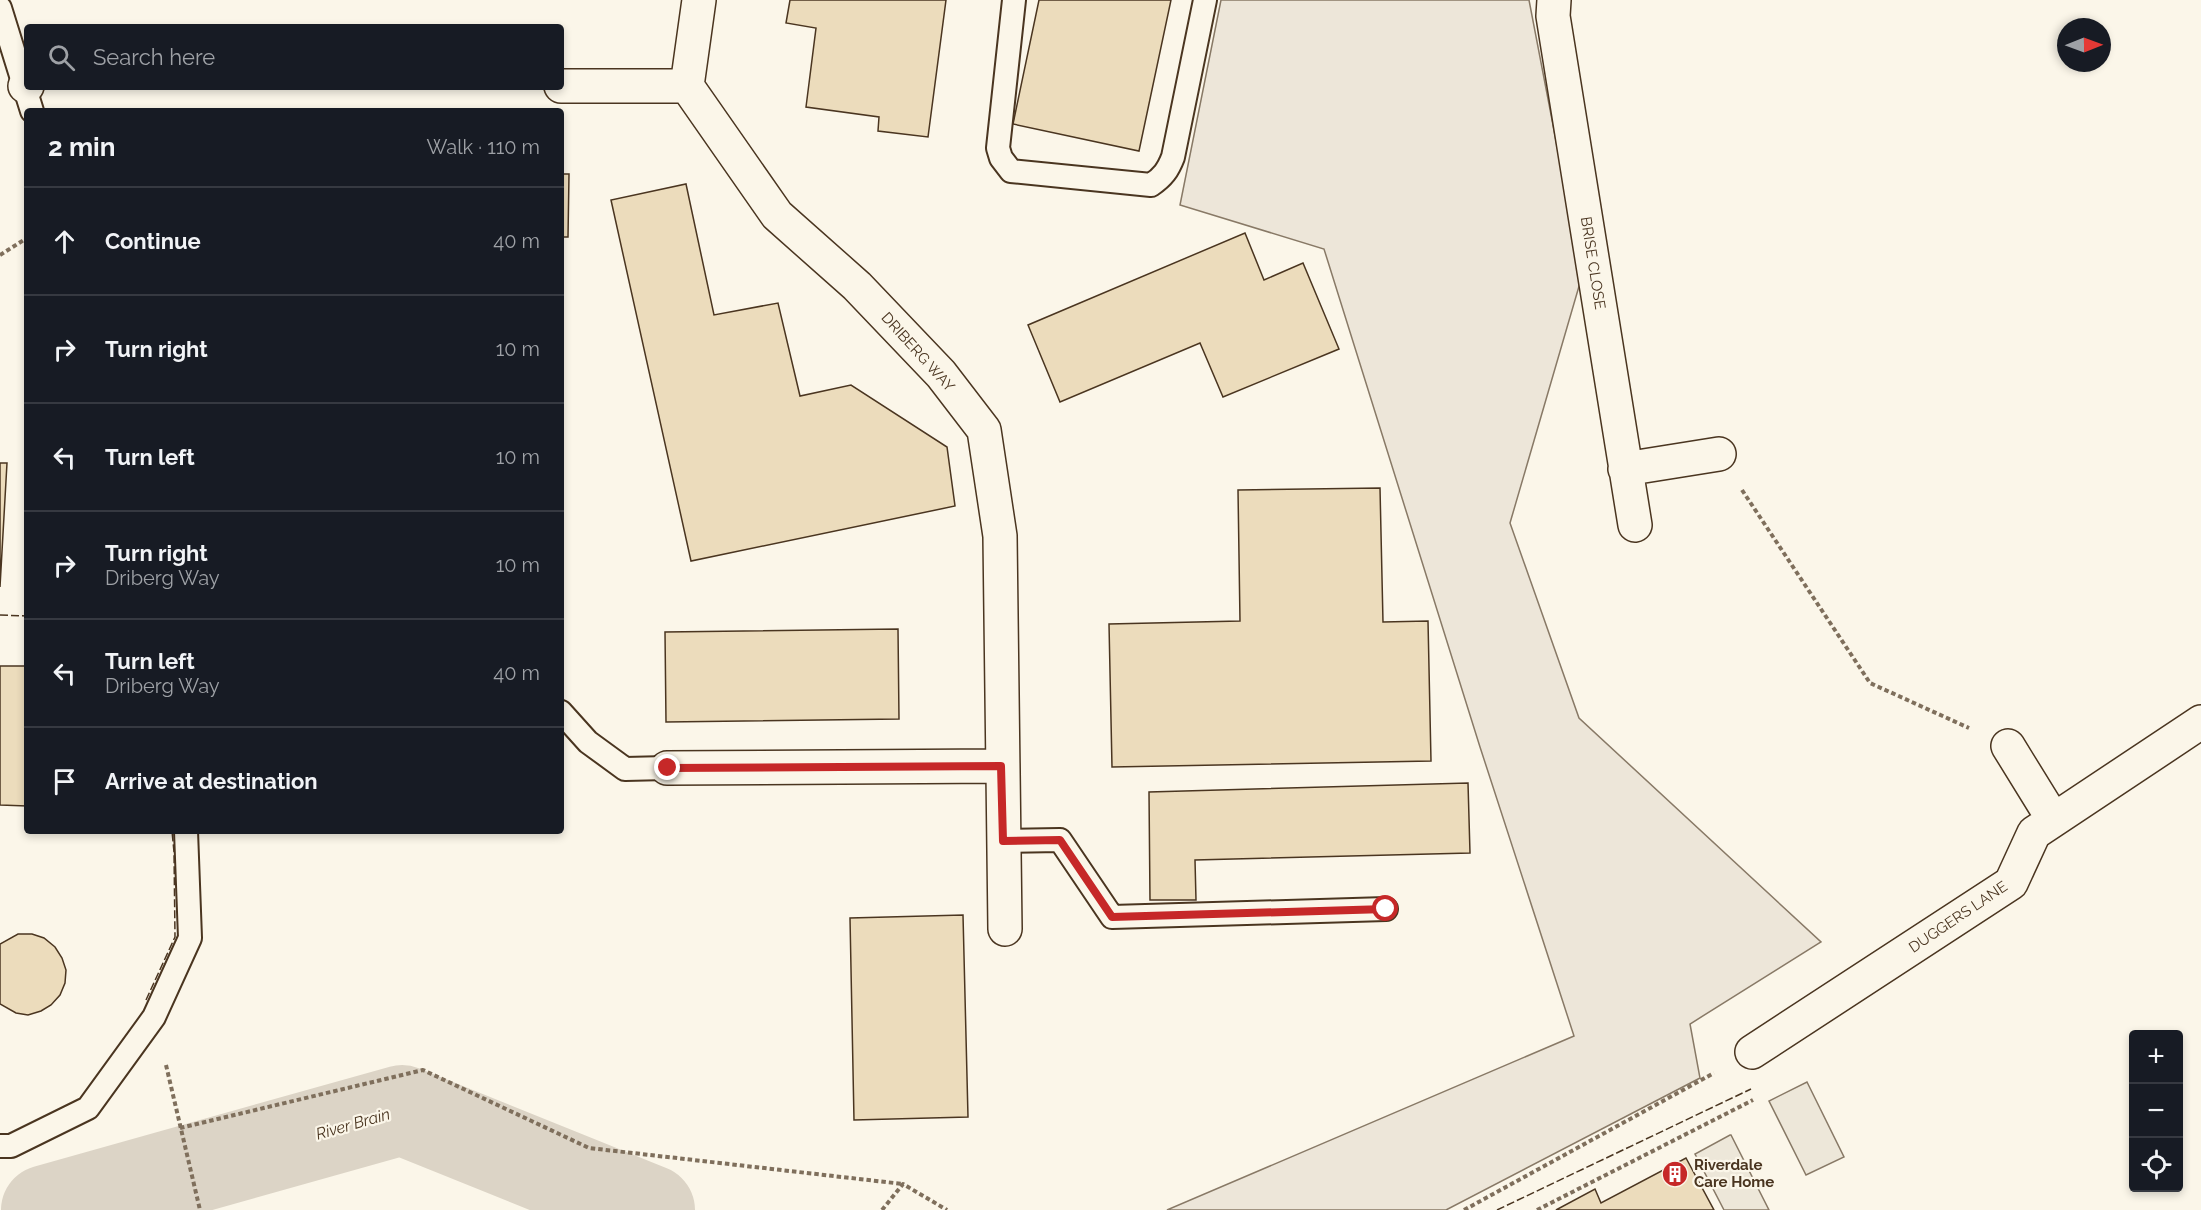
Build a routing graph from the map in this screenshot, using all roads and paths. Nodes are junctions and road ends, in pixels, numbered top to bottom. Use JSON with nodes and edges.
{"nodes":[{"id":1,"x":699,"y":0,"type":"edge"},
{"id":2,"x":1014,"y":0,"type":"edge"},
{"id":3,"x":1205,"y":0,"type":"edge"},
{"id":4,"x":1554,"y":0,"type":"edge"},
{"id":5,"x":0,"y":8,"type":"edge"},
{"id":6,"x":24,"y":83,"type":"edge"},
{"id":7,"x":564,"y":86,"type":"edge"},
{"id":8,"x":687,"y":86,"type":"junction"},
{"id":9,"x":24,"y":240,"type":"edge"},
{"id":10,"x":0,"y":255,"type":"edge"},
{"id":11,"x":1719,"y":454,"type":"joint"},
{"id":12,"x":1625,"y":469,"type":"junction"},
{"id":13,"x":1635,"y":525,"type":"dead end"},
{"id":14,"x":564,"y":715,"type":"edge"},
{"id":15,"x":2201,"y":723,"type":"edge"},
{"id":16,"x":2008,"y":746,"type":"joint"},
{"id":17,"x":1001,"y":766,"type":"junction"},
{"id":18,"x":668,"y":768,"type":"joint"},
{"id":19,"x":2053,"y":819,"type":"junction"},
{"id":20,"x":186,"y":834,"type":"edge"},
{"id":21,"x":1003,"y":841,"type":"junction"},
{"id":22,"x":1386,"y":909,"type":"dead end"},
{"id":23,"x":1005,"y":930,"type":"dead end"},
{"id":24,"x":154,"y":1017,"type":"junction"},
{"id":25,"x":1752,"y":1052,"type":"joint"},
{"id":26,"x":1753,"y":1100,"type":"dead end"},
{"id":27,"x":180,"y":1128,"type":"junction"},
{"id":28,"x":0,"y":1146,"type":"edge"},
{"id":29,"x":903,"y":1184,"type":"junction"},
{"id":30,"x":1575,"y":1190,"type":"junction"},
{"id":31,"x":1579,"y":1198,"type":"dead end"},
{"id":32,"x":200,"y":1210,"type":"edge"},
{"id":33,"x":882,"y":1210,"type":"edge"},
{"id":34,"x":947,"y":1210,"type":"edge"},
{"id":35,"x":1464,"y":1210,"type":"edge"},
{"id":36,"x":1537,"y":1210,"type":"edge"}],
"edges":[{"from":1,"to":8,"type":"street"},
{"from":2,"to":3,"type":"lane"},
{"from":4,"to":12,"type":"street","name":"BRISE CLOSE"},
{"from":5,"to":6,"type":"lane"},
{"from":7,"to":8,"type":"street"},
{"from":8,"to":17,"type":"street","name":"DRIBERG WAY"},
{"from":9,"to":10,"type":"path"},
{"from":11,"to":12,"type":"street"},
{"from":11,"to":16,"type":"path"},
{"from":12,"to":13,"type":"street","name":"BRISE CLOSE"},
{"from":14,"to":18,"type":"lane"},
{"from":15,"to":19,"type":"street","name":"DUGGERS LANE"},
{"from":16,"to":19,"type":"street"},
{"from":17,"to":18,"type":"street"},
{"from":17,"to":21,"type":"street","name":"DRIBERG WAY"},
{"from":19,"to":25,"type":"street","name":"DUGGERS LANE"},
{"from":20,"to":24,"type":"lane"},
{"from":21,"to":22,"type":"lane"},
{"from":21,"to":23,"type":"street","name":"DRIBERG WAY"},
{"from":24,"to":27,"type":"path"},
{"from":24,"to":28,"type":"lane"},
{"from":25,"to":35,"type":"path"},
{"from":26,"to":30,"type":"path"},
{"from":27,"to":29,"type":"path"},
{"from":27,"to":32,"type":"path"},
{"from":29,"to":33,"type":"path"},
{"from":29,"to":34,"type":"path"},
{"from":30,"to":31,"type":"path"},
{"from":30,"to":36,"type":"path"}]}
